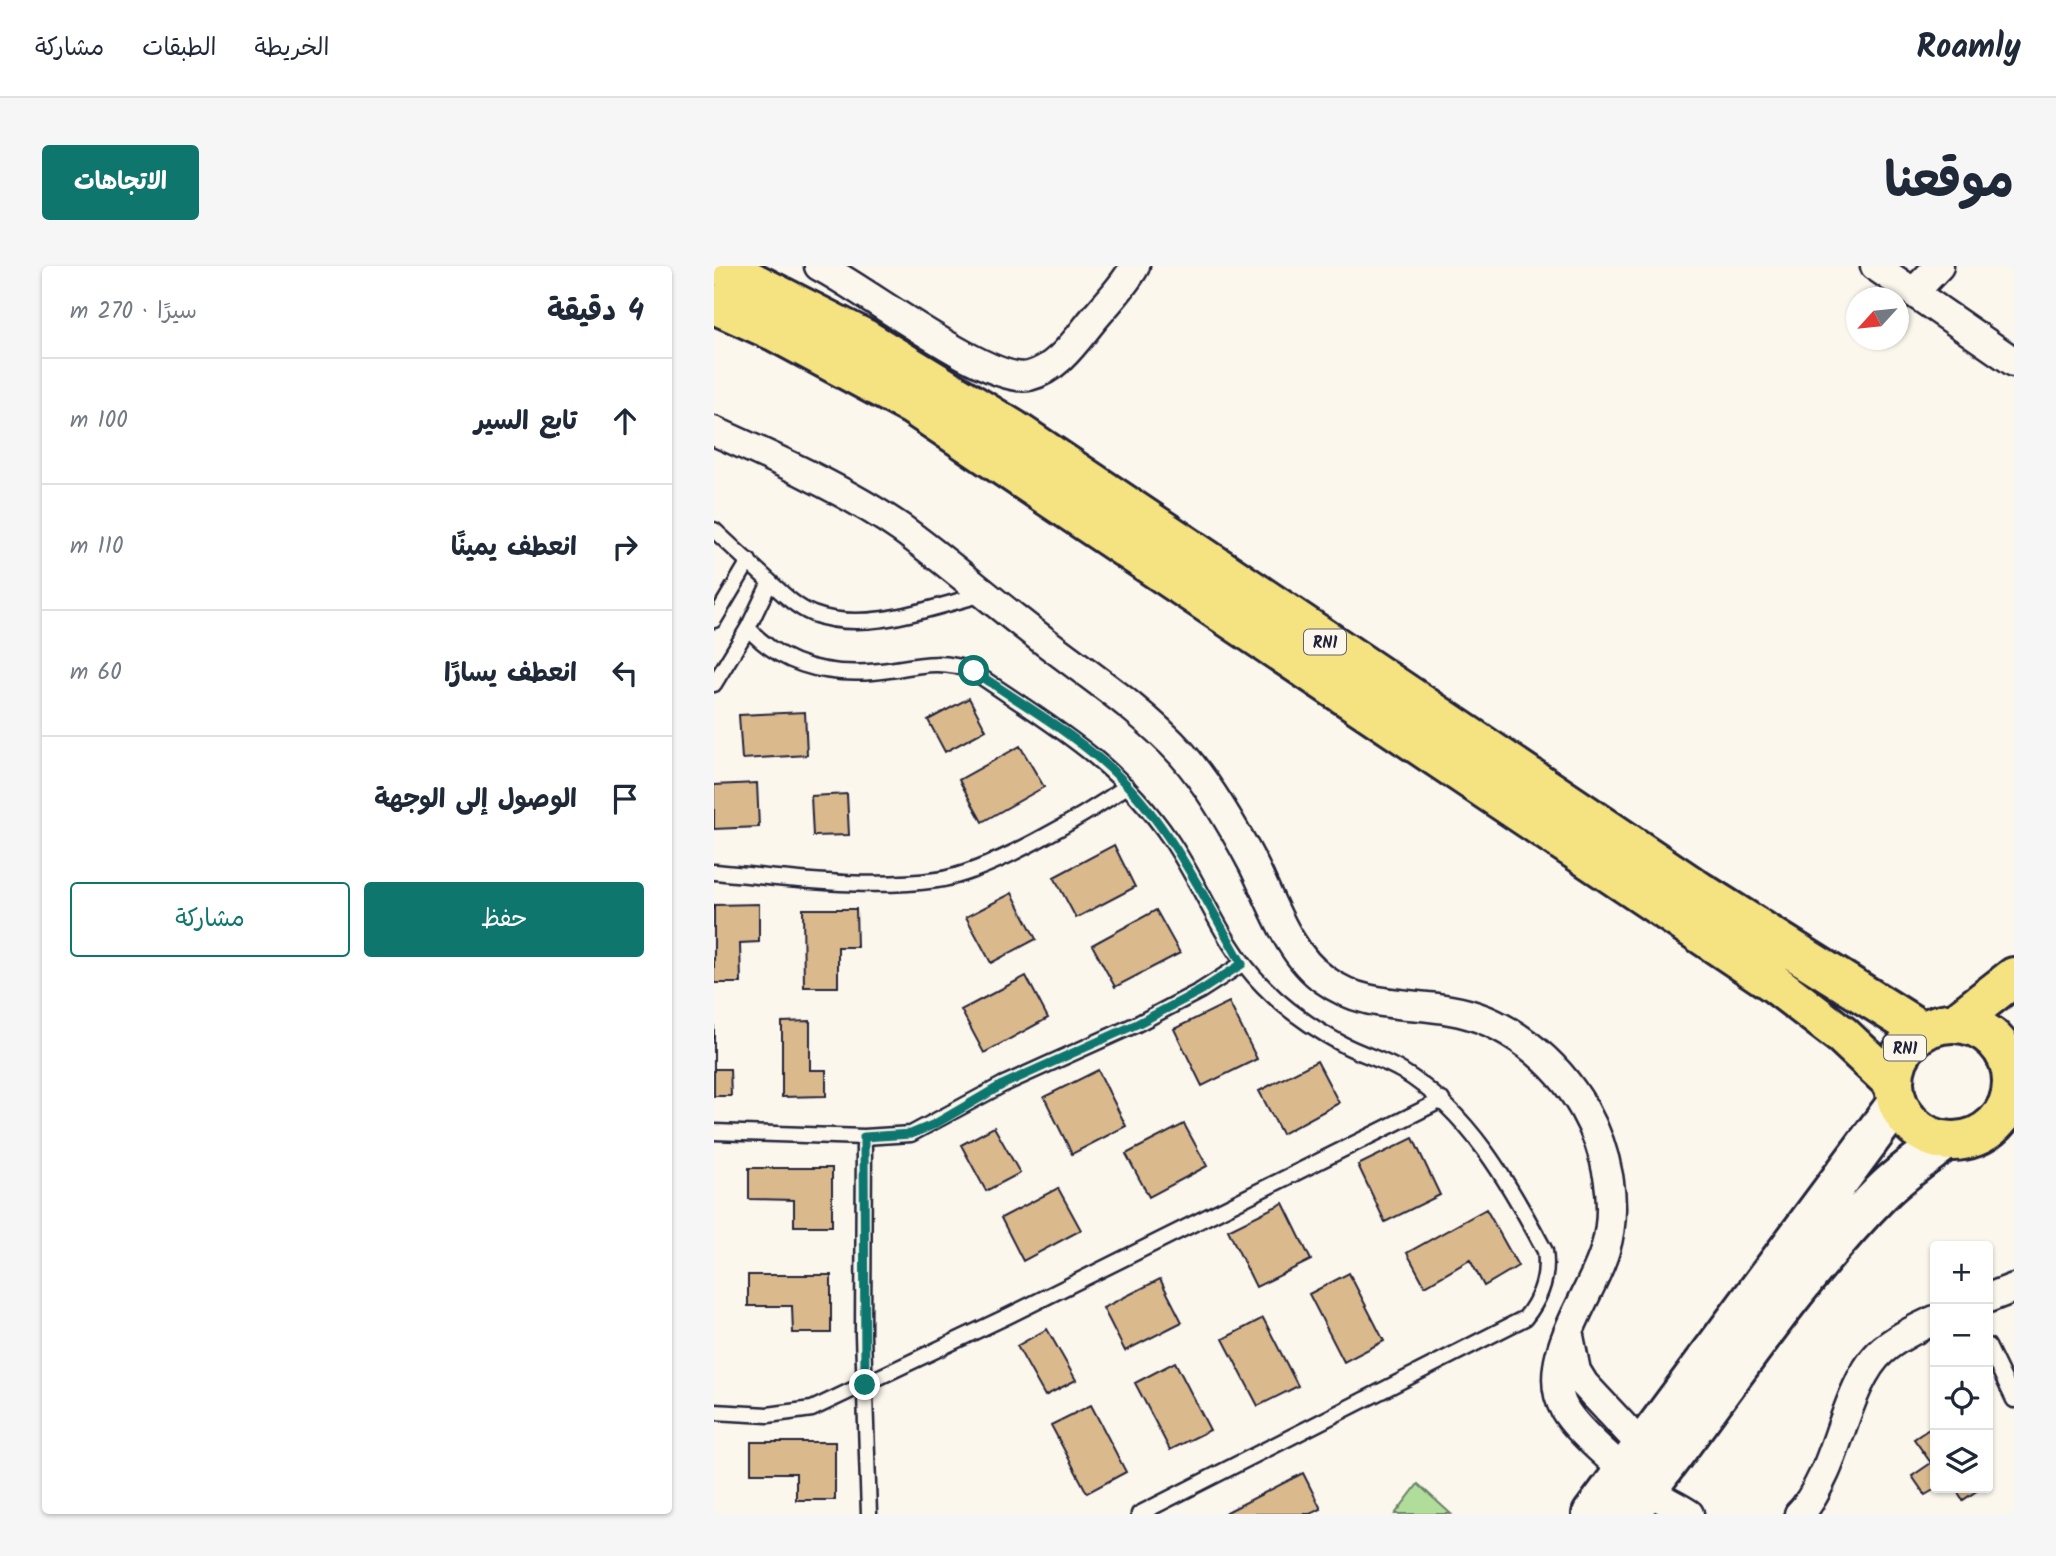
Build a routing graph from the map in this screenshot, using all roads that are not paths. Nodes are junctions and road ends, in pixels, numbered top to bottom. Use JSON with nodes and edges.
{"nodes":[{"id":1,"x":721,"y":266,"type":"edge"},
{"id":2,"x":819,"y":266,"type":"edge"},
{"id":3,"x":1135,"y":266,"type":"edge"},
{"id":4,"x":1875,"y":266,"type":"edge"},
{"id":5,"x":1939,"y":266,"type":"edge"},
{"id":6,"x":1915,"y":291,"type":"junction"},
{"id":7,"x":714,"y":304,"type":"edge"},
{"id":8,"x":2014,"y":362,"type":"edge"},
{"id":9,"x":714,"y":431,"type":"edge"},
{"id":10,"x":714,"y":530,"type":"edge"},
{"id":11,"x":749,"y":561,"type":"junction"},
{"id":12,"x":770,"y":582,"type":"junction"},
{"id":13,"x":984,"y":594,"type":"junction"},
{"id":14,"x":714,"y":620,"type":"edge"},
{"id":15,"x":748,"y":628,"type":"junction"},
{"id":16,"x":714,"y":684,"type":"edge"},
{"id":17,"x":1127,"y":786,"type":"junction"},
{"id":18,"x":714,"y":873,"type":"edge"},
{"id":19,"x":1242,"y":964,"type":"junction"},
{"id":20,"x":2014,"y":978,"type":"edge"},
{"id":21,"x":1938,"y":1027,"type":"junction"},
{"id":22,"x":2012,"y":1067,"type":"edge"},
{"id":23,"x":1895,"y":1093,"type":"junction"},
{"id":24,"x":1442,"y":1100,"type":"junction"},
{"id":25,"x":2011,"y":1107,"type":"edge"},
{"id":26,"x":714,"y":1132,"type":"edge"},
{"id":27,"x":864,"y":1137,"type":"junction"},
{"id":28,"x":1944,"y":1142,"type":"junction"},
{"id":29,"x":1930,"y":1322,"type":"edge"},
{"id":30,"x":1993,"y":1356,"type":"edge"},
{"id":31,"x":865,"y":1385,"type":"junction"},
{"id":32,"x":2014,"y":1400,"type":"edge"},
{"id":33,"x":714,"y":1412,"type":"edge"},
{"id":34,"x":1642,"y":1478,"type":"edge"},
{"id":35,"x":1685,"y":1511,"type":"edge"},
{"id":36,"x":869,"y":1514,"type":"edge"},
{"id":37,"x":1139,"y":1514,"type":"edge"},
{"id":38,"x":1592,"y":1514,"type":"edge"},
{"id":39,"x":1799,"y":1514,"type":"edge"}],
"edges":[{"from":1,"to":21,"type":"highway","number":"RN1"},
{"from":2,"to":3,"type":"street"},
{"from":4,"to":6,"type":"street"},
{"from":5,"to":6,"type":"street"},
{"from":6,"to":8,"type":"street"},
{"from":7,"to":23,"type":"highway","number":"RN1"},
{"from":9,"to":13,"type":"street"},
{"from":10,"to":11,"type":"lane"},
{"from":11,"to":12,"type":"lane"},
{"from":11,"to":14,"type":"lane"},
{"from":12,"to":13,"type":"lane"},
{"from":12,"to":15,"type":"lane"},
{"from":13,"to":34,"type":"street"},
{"from":15,"to":16,"type":"lane"},
{"from":15,"to":17,"type":"lane"},
{"from":17,"to":18,"type":"lane"},
{"from":17,"to":19,"type":"lane"},
{"from":19,"to":24,"type":"lane"},
{"from":19,"to":27,"type":"lane"},
{"from":20,"to":21,"type":"highway","number":"RN1"},
{"from":21,"to":22,"type":"highway","number":"RN1"},
{"from":21,"to":23,"type":"highway","number":"RN1"},
{"from":22,"to":25,"type":"highway","number":"RN1"},
{"from":23,"to":28,"type":"highway","number":"RN1"},
{"from":23,"to":34,"type":"street"},
{"from":24,"to":31,"type":"lane"},
{"from":24,"to":37,"type":"lane"},
{"from":25,"to":28,"type":"highway","number":"RN1"},
{"from":26,"to":27,"type":"lane"},
{"from":27,"to":31,"type":"lane"},
{"from":28,"to":34,"type":"street"},
{"from":29,"to":39,"type":"street"},
{"from":30,"to":32,"type":"lane"},
{"from":31,"to":33,"type":"lane"},
{"from":31,"to":36,"type":"lane"},
{"from":34,"to":35,"type":"street"},
{"from":34,"to":38,"type":"street"}]}
